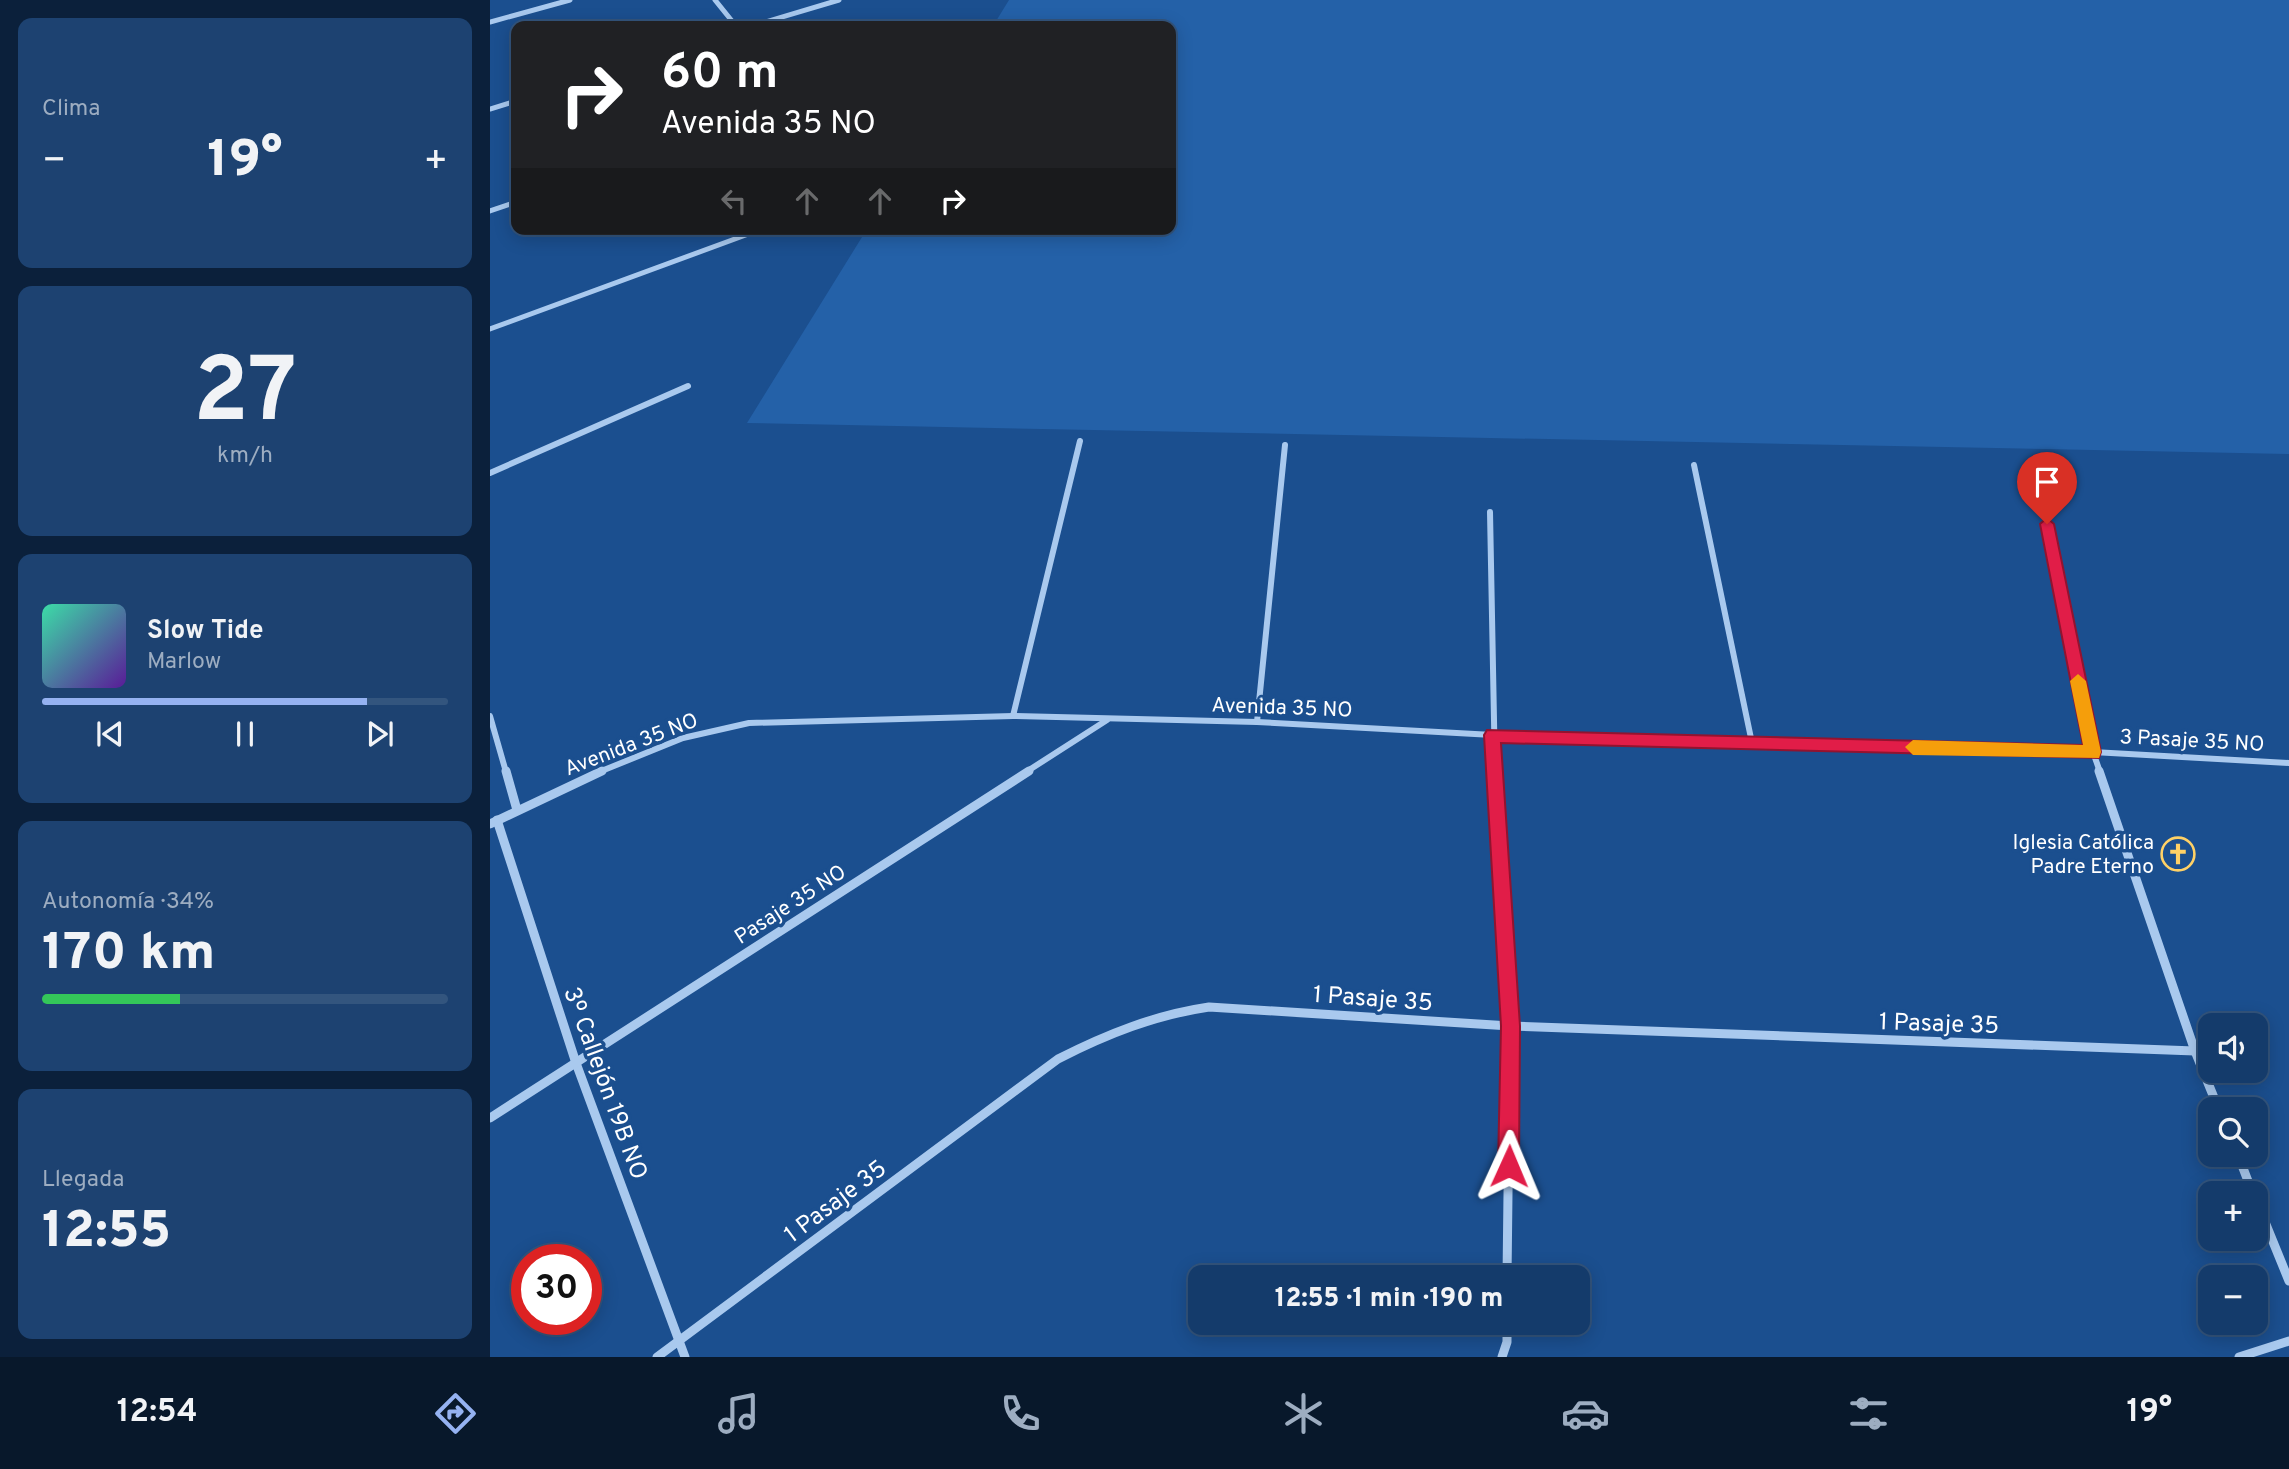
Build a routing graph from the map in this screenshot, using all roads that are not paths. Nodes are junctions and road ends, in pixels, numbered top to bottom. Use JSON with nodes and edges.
{"nodes":[{"id":1,"x":570,"y":0,"type":"edge"},
{"id":2,"x":715,"y":0,"type":"edge"},
{"id":3,"x":839,"y":0,"type":"edge"},
{"id":4,"x":732,"y":21,"type":"edge"},
{"id":5,"x":769,"y":21,"type":"edge"},
{"id":6,"x":490,"y":22,"type":"edge"},
{"id":7,"x":511,"y":103,"type":"edge"},
{"id":8,"x":490,"y":109,"type":"edge"},
{"id":9,"x":511,"y":204,"type":"edge"},
{"id":10,"x":490,"y":211,"type":"edge"},
{"id":11,"x":746,"y":235,"type":"edge"},
{"id":12,"x":490,"y":329,"type":"edge"},
{"id":13,"x":688,"y":386,"type":"dead end"},
{"id":14,"x":1080,"y":441,"type":"dead end"},
{"id":15,"x":1284,"y":445,"type":"dead end"},
{"id":16,"x":1693,"y":465,"type":"dead end"},
{"id":17,"x":490,"y":473,"type":"edge"},
{"id":18,"x":1490,"y":512,"type":"dead end"},
{"id":19,"x":2047,"y":524,"type":"dead end"},
{"id":20,"x":490,"y":716,"type":"edge"},
{"id":21,"x":1013,"y":716,"type":"junction"},
{"id":22,"x":1108,"y":720,"type":"junction"},
{"id":23,"x":1257,"y":722,"type":"junction"},
{"id":24,"x":1493,"y":735,"type":"junction"},
{"id":25,"x":1752,"y":743,"type":"junction"},
{"id":26,"x":2093,"y":752,"type":"junction"},
{"id":27,"x":2289,"y":763,"type":"edge"},
{"id":28,"x":517,"y":810,"type":"junction"},
{"id":29,"x":494,"y":822,"type":"edge"},
{"id":30,"x":1510,"y":1026,"type":"junction"},
{"id":31,"x":2195,"y":1051,"type":"junction"},
{"id":32,"x":576,"y":1063,"type":"junction"},
{"id":33,"x":2214,"y":1097,"type":"edge"},
{"id":34,"x":490,"y":1118,"type":"edge"},
{"id":35,"x":2268,"y":1229,"type":"edge"},
{"id":36,"x":1507,"y":1265,"type":"edge"},
{"id":37,"x":2289,"y":1281,"type":"edge"},
{"id":38,"x":1507,"y":1335,"type":"edge"},
{"id":39,"x":679,"y":1340,"type":"junction"},
{"id":40,"x":2289,"y":1341,"type":"edge"},
{"id":41,"x":657,"y":1357,"type":"edge"},
{"id":42,"x":685,"y":1357,"type":"edge"},
{"id":43,"x":1502,"y":1357,"type":"edge"},
{"id":44,"x":2239,"y":1357,"type":"edge"}],
"edges":[{"from":1,"to":6,"type":"street"},
{"from":2,"to":4,"type":"street"},
{"from":3,"to":5,"type":"street"},
{"from":7,"to":8,"type":"street"},
{"from":9,"to":10,"type":"street"},
{"from":11,"to":12,"type":"street"},
{"from":13,"to":17,"type":"street"},
{"from":14,"to":21,"type":"street"},
{"from":15,"to":23,"type":"street"},
{"from":16,"to":25,"type":"street"},
{"from":18,"to":24,"type":"street"},
{"from":19,"to":26,"type":"street"},
{"from":20,"to":28,"type":"street"},
{"from":21,"to":22,"type":"street","name":"Avenida 35 NO"},
{"from":21,"to":28,"type":"street","name":"Avenida 35 NO"},
{"from":22,"to":23,"type":"street","name":"Avenida 35 NO"},
{"from":22,"to":32,"type":"street","name":"Pasaje 35 NO"},
{"from":23,"to":24,"type":"street","name":"Avenida 35 NO"},
{"from":24,"to":25,"type":"street","name":"Avenida 35 NO"},
{"from":24,"to":30,"type":"street"},
{"from":25,"to":26,"type":"street","name":"Avenida 35 NO"},
{"from":26,"to":27,"type":"street","name":"3 Pasaje 35 NO"},
{"from":26,"to":31,"type":"street"},
{"from":28,"to":29,"type":"street","name":"Avenida 35 NO"},
{"from":29,"to":32,"type":"street","name":"3º Callejón 19B NO"},
{"from":30,"to":31,"type":"street","name":"1 Pasaje 35"},
{"from":30,"to":36,"type":"street"},
{"from":30,"to":39,"type":"street","name":"1 Pasaje 35"},
{"from":31,"to":33,"type":"street"},
{"from":32,"to":34,"type":"street","name":"Pasaje 35 NO"},
{"from":32,"to":39,"type":"street","name":"3º Callejón 19B NO"},
{"from":35,"to":37,"type":"street"},
{"from":38,"to":43,"type":"street"},
{"from":39,"to":41,"type":"street","name":"1 Pasaje 35"},
{"from":39,"to":42,"type":"street","name":"3º Callejón 19B NO"},
{"from":40,"to":44,"type":"street"}]}
